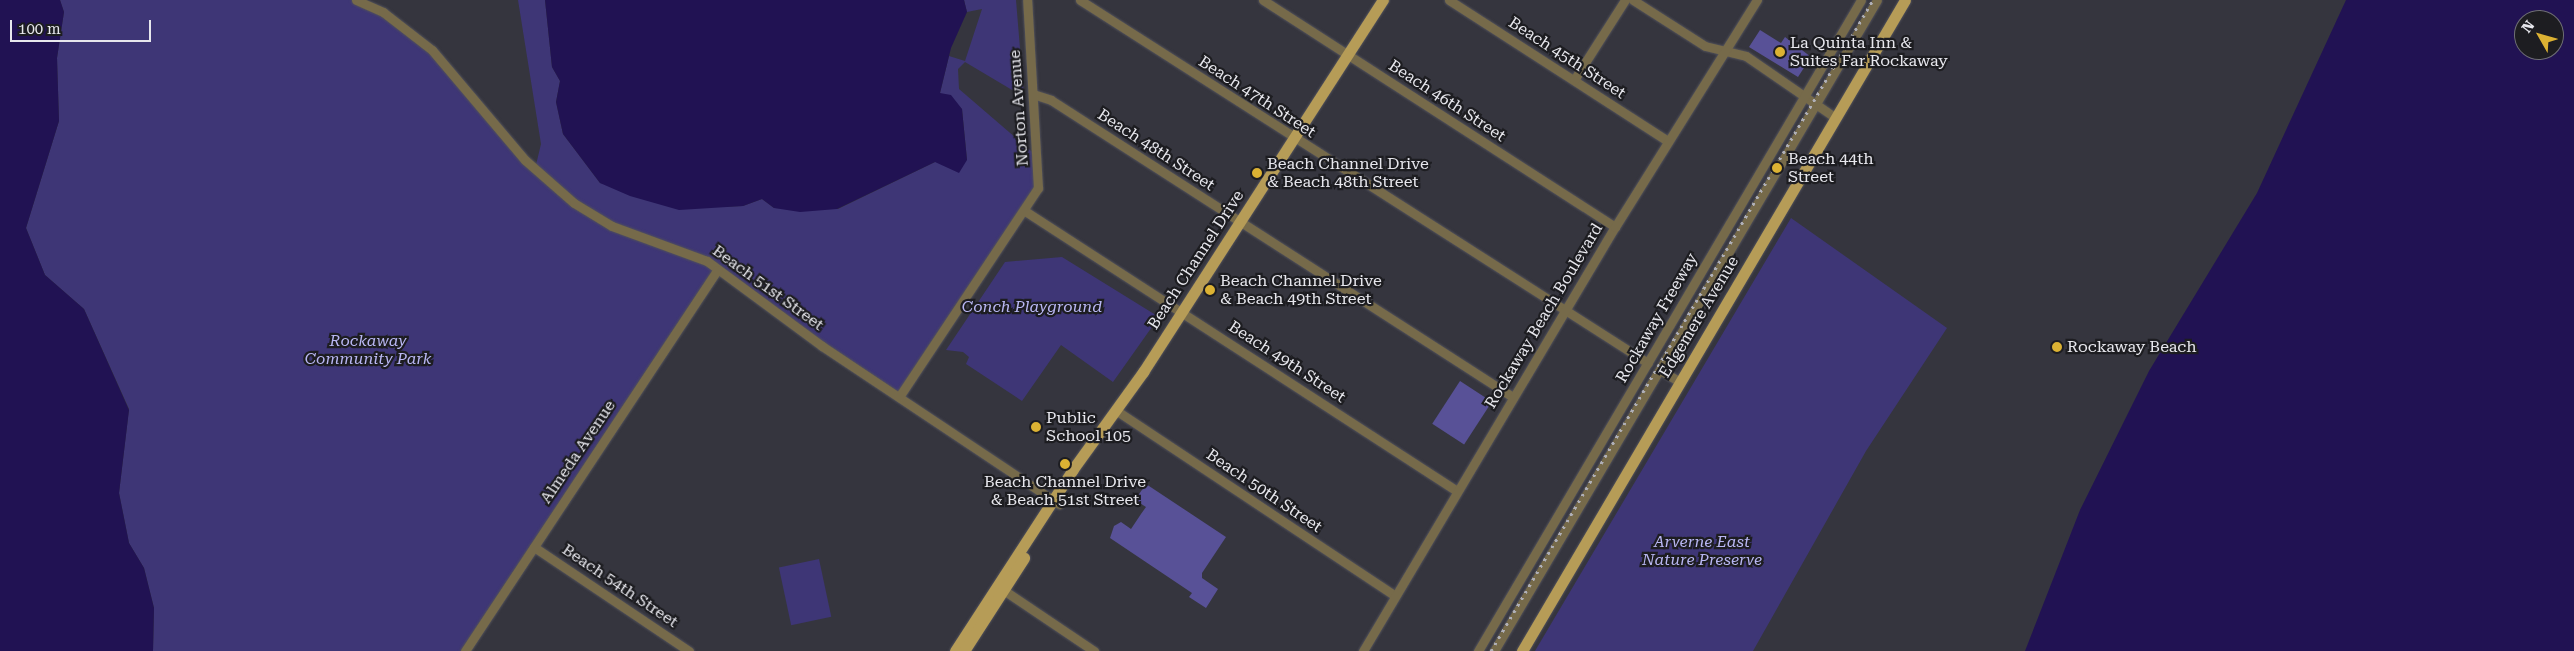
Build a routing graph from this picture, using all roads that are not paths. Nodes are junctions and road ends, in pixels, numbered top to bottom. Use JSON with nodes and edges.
{"nodes":[{"id":1,"x":356,"y":0,"type":"edge"},
{"id":2,"x":1026,"y":0,"type":"edge"},
{"id":3,"x":1080,"y":0,"type":"edge"},
{"id":4,"x":1264,"y":0,"type":"edge"},
{"id":5,"x":1383,"y":0,"type":"edge"},
{"id":6,"x":1449,"y":0,"type":"edge"},
{"id":7,"x":1625,"y":0,"type":"edge"},
{"id":8,"x":1633,"y":0,"type":"edge"},
{"id":9,"x":1758,"y":0,"type":"edge"},
{"id":10,"x":1861,"y":0,"type":"edge"},
{"id":11,"x":1877,"y":0,"type":"edge"},
{"id":12,"x":1905,"y":0,"type":"edge"},
{"id":13,"x":1726,"y":51,"type":"junction"},
{"id":14,"x":1348,"y":54,"type":"junction"},
{"id":15,"x":1574,"y":80,"type":"junction"},
{"id":16,"x":1033,"y":94,"type":"junction"},
{"id":17,"x":1805,"y":96,"type":"junction"},
{"id":18,"x":1816,"y":104,"type":"junction"},
{"id":19,"x":1836,"y":118,"type":"junction"},
{"id":20,"x":1294,"y":138,"type":"junction"},
{"id":21,"x":1668,"y":141,"type":"junction"},
{"id":22,"x":1025,"y":210,"type":"junction"},
{"id":23,"x":1240,"y":222,"type":"junction"},
{"id":24,"x":1614,"y":227,"type":"junction"},
{"id":25,"x":717,"y":270,"type":"junction"},
{"id":26,"x":1181,"y":312,"type":"junction"},
{"id":27,"x":1564,"y":312,"type":"junction"},
{"id":28,"x":1648,"y":363,"type":"junction"},
{"id":29,"x":1660,"y":370,"type":"junction"},
{"id":30,"x":1680,"y":382,"type":"junction"},
{"id":31,"x":899,"y":397,"type":"junction"},
{"id":32,"x":1513,"y":398,"type":"junction"},
{"id":33,"x":1117,"y":410,"type":"junction"},
{"id":34,"x":1457,"y":491,"type":"junction"},
{"id":35,"x":1056,"y":502,"type":"junction"},
{"id":36,"x":534,"y":547,"type":"junction"},
{"id":37,"x":1000,"y":588,"type":"junction"},
{"id":38,"x":1395,"y":596,"type":"junction"},
{"id":39,"x":466,"y":651,"type":"edge"},
{"id":40,"x":689,"y":651,"type":"edge"},
{"id":41,"x":954,"y":651,"type":"edge"},
{"id":42,"x":964,"y":651,"type":"edge"},
{"id":43,"x":1094,"y":651,"type":"edge"},
{"id":44,"x":1363,"y":651,"type":"edge"},
{"id":45,"x":1478,"y":651,"type":"edge"},
{"id":46,"x":1494,"y":651,"type":"edge"},
{"id":47,"x":1522,"y":651,"type":"edge"}],
"edges":[{"from":1,"to":25,"type":"street","name":"Beach 51st Street"},
{"from":2,"to":16,"type":"street","name":"Norton Avenue"},
{"from":3,"to":20,"type":"street","name":"Beach 47th Street"},
{"from":4,"to":14,"type":"street","name":"Beach 46th Street"},
{"from":5,"to":14,"type":"main road","name":"Beach Channel Drive"},
{"from":6,"to":15,"type":"street","name":"Beach 45th Street"},
{"from":7,"to":15,"type":"street"},
{"from":8,"to":13,"type":"street"},
{"from":9,"to":13,"type":"street","name":"Rockaway Beach Boulevard"},
{"from":10,"to":17,"type":"street","name":"Rockaway Freeway"},
{"from":11,"to":18,"type":"street","name":"Rockaway Freeway"},
{"from":12,"to":19,"type":"main road","name":"Edgemere Avenue"},
{"from":13,"to":17,"type":"street"},
{"from":13,"to":21,"type":"street","name":"Rockaway Beach Boulevard"},
{"from":14,"to":20,"type":"main road","name":"Beach Channel Drive"},
{"from":14,"to":24,"type":"street","name":"Beach 46th Street"},
{"from":15,"to":21,"type":"street","name":"Beach 45th Street"},
{"from":16,"to":22,"type":"street","name":"Norton Avenue"},
{"from":16,"to":23,"type":"street","name":"Beach 48th Street"},
{"from":17,"to":18,"type":"street"},
{"from":17,"to":28,"type":"street","name":"Rockaway Freeway"},
{"from":18,"to":19,"type":"street"},
{"from":18,"to":29,"type":"street","name":"Rockaway Freeway"},
{"from":19,"to":30,"type":"main road","name":"Edgemere Avenue"},
{"from":20,"to":23,"type":"main road","name":"Beach Channel Drive"},
{"from":20,"to":27,"type":"street","name":"Beach 47th Street"},
{"from":21,"to":24,"type":"street","name":"Rockaway Beach Boulevard"},
{"from":22,"to":26,"type":"street","name":"Beach 49th Street"},
{"from":22,"to":31,"type":"street","name":"Norton Avenue"},
{"from":23,"to":26,"type":"main road","name":"Beach Channel Drive"},
{"from":23,"to":32,"type":"street","name":"Beach 48th Street"},
{"from":24,"to":27,"type":"street","name":"Rockaway Beach Boulevard"},
{"from":25,"to":31,"type":"street","name":"Beach 51st Street"},
{"from":25,"to":36,"type":"street","name":"Almeda Avenue"},
{"from":26,"to":33,"type":"main road","name":"Beach Channel Drive"},
{"from":26,"to":34,"type":"street","name":"Beach 49th Street"},
{"from":27,"to":28,"type":"street","name":"Beach 47th Street"},
{"from":27,"to":32,"type":"street","name":"Rockaway Beach Boulevard"},
{"from":28,"to":45,"type":"street","name":"Rockaway Freeway"},
{"from":29,"to":30,"type":"street"},
{"from":29,"to":46,"type":"street","name":"Rockaway Freeway"},
{"from":30,"to":47,"type":"main road","name":"Edgemere Avenue"},
{"from":31,"to":35,"type":"street","name":"Beach 51st Street"},
{"from":32,"to":34,"type":"street","name":"Rockaway Beach Boulevard"},
{"from":33,"to":35,"type":"main road","name":"Beach Channel Drive"},
{"from":33,"to":38,"type":"street","name":"Beach 50th Street"},
{"from":34,"to":38,"type":"street","name":"Rockaway Beach Boulevard"},
{"from":35,"to":37,"type":"main road","name":"Beach Channel Drive"},
{"from":36,"to":39,"type":"street","name":"Almeda Avenue"},
{"from":36,"to":40,"type":"street","name":"Beach 54th Street"},
{"from":37,"to":41,"type":"main road","name":"Beach Channel Drive"},
{"from":37,"to":42,"type":"main road","name":"Beach Channel Drive"},
{"from":37,"to":43,"type":"street"},
{"from":38,"to":44,"type":"street","name":"Rockaway Beach Boulevard"}]}
